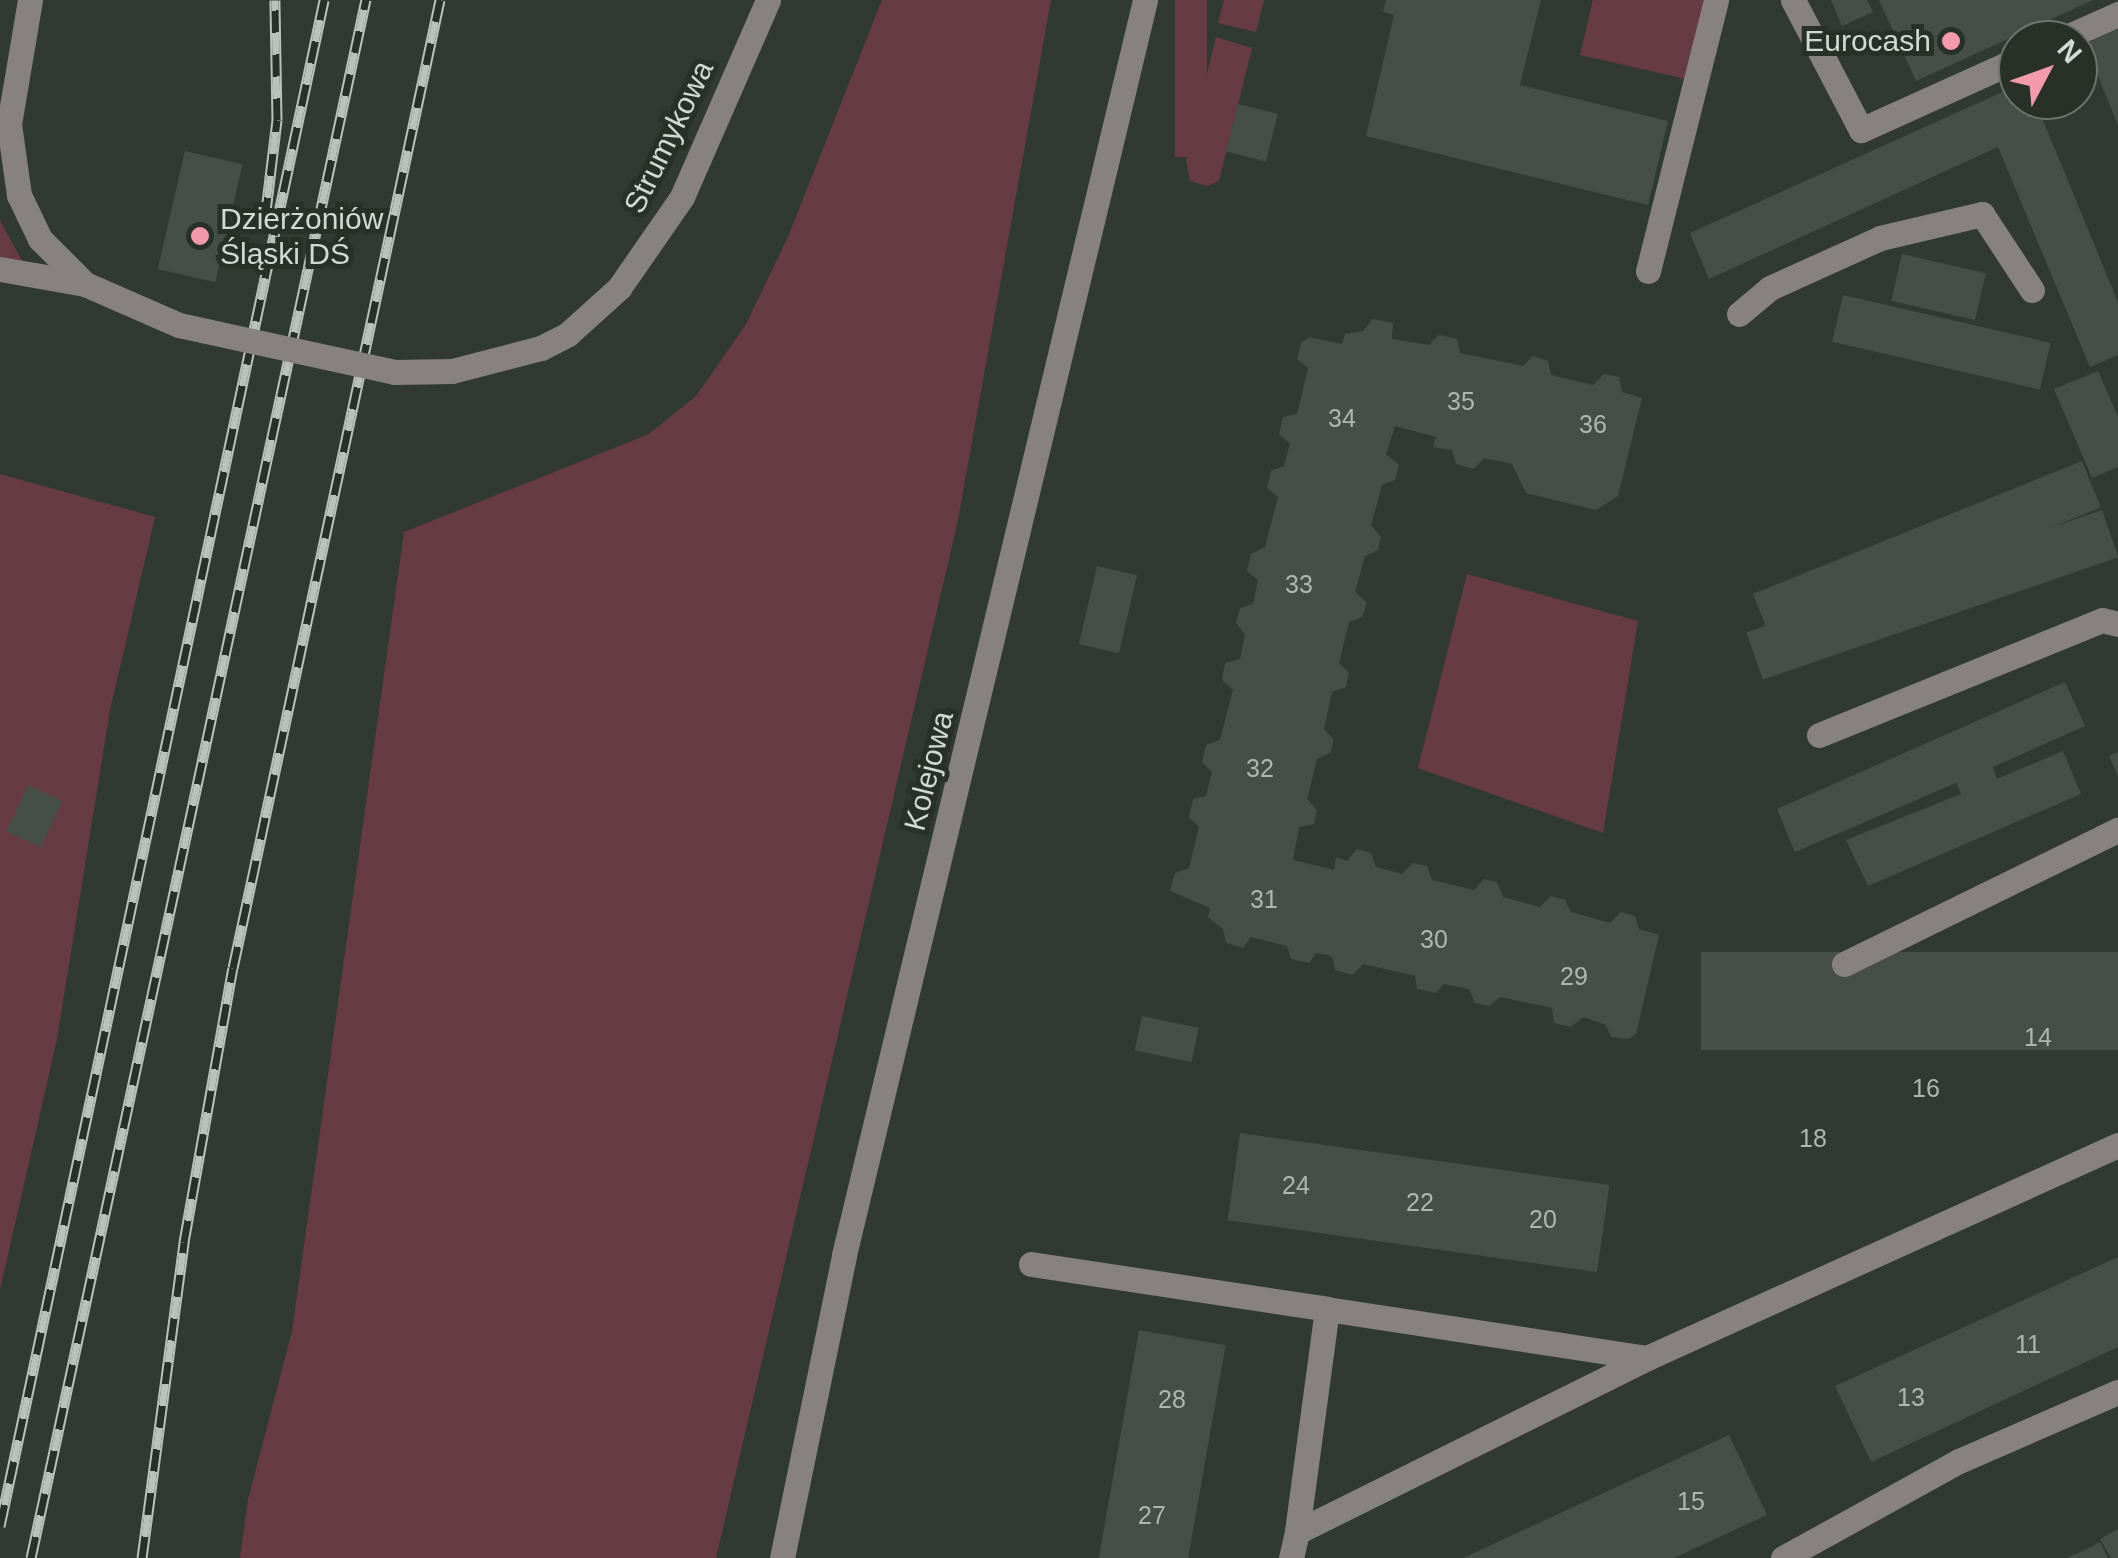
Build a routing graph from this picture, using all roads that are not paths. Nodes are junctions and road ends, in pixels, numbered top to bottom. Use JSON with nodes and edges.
{"nodes":[{"id":1,"x":30,"y":0,"type":"edge"},
{"id":2,"x":768,"y":0,"type":"edge"},
{"id":3,"x":1145,"y":0,"type":"edge"},
{"id":4,"x":1716,"y":0,"type":"edge"},
{"id":5,"x":1793,"y":0,"type":"edge"},
{"id":6,"x":1998,"y":68,"type":"edge"},
{"id":7,"x":5,"y":136,"type":"edge"},
{"id":8,"x":0,"y":270,"type":"edge"},
{"id":9,"x":1648,"y":270,"type":"dead end"},
{"id":10,"x":85,"y":284,"type":"junction"},
{"id":11,"x":2032,"y":290,"type":"dead end"},
{"id":12,"x":1738,"y":314,"type":"dead end"},
{"id":13,"x":2118,"y":624,"type":"edge"},
{"id":14,"x":1819,"y":735,"type":"dead end"},
{"id":15,"x":2118,"y":830,"type":"edge"},
{"id":16,"x":1844,"y":964,"type":"dead end"},
{"id":17,"x":2118,"y":1145,"type":"edge"},
{"id":18,"x":1031,"y":1264,"type":"dead end"},
{"id":19,"x":1327,"y":1309,"type":"junction"},
{"id":20,"x":1647,"y":1358,"type":"junction"},
{"id":21,"x":2118,"y":1392,"type":"edge"},
{"id":22,"x":1298,"y":1532,"type":"junction"},
{"id":23,"x":782,"y":1558,"type":"edge"},
{"id":24,"x":1291,"y":1558,"type":"edge"},
{"id":25,"x":1783,"y":1558,"type":"edge"}],
"edges":[{"from":1,"to":7,"type":"street"},
{"from":2,"to":10,"type":"street","name":"Strumykowa","bridge":true},
{"from":3,"to":23,"type":"street","name":"Kolejowa"},
{"from":4,"to":9,"type":"street"},
{"from":5,"to":6,"type":"street"},
{"from":7,"to":10,"type":"street"},
{"from":8,"to":10,"type":"street"},
{"from":11,"to":12,"type":"street"},
{"from":13,"to":14,"type":"street"},
{"from":15,"to":16,"type":"street"},
{"from":17,"to":20,"type":"street"},
{"from":18,"to":19,"type":"street"},
{"from":19,"to":20,"type":"street"},
{"from":19,"to":22,"type":"street"},
{"from":20,"to":22,"type":"street"},
{"from":21,"to":25,"type":"street"},
{"from":22,"to":24,"type":"street"}]}
